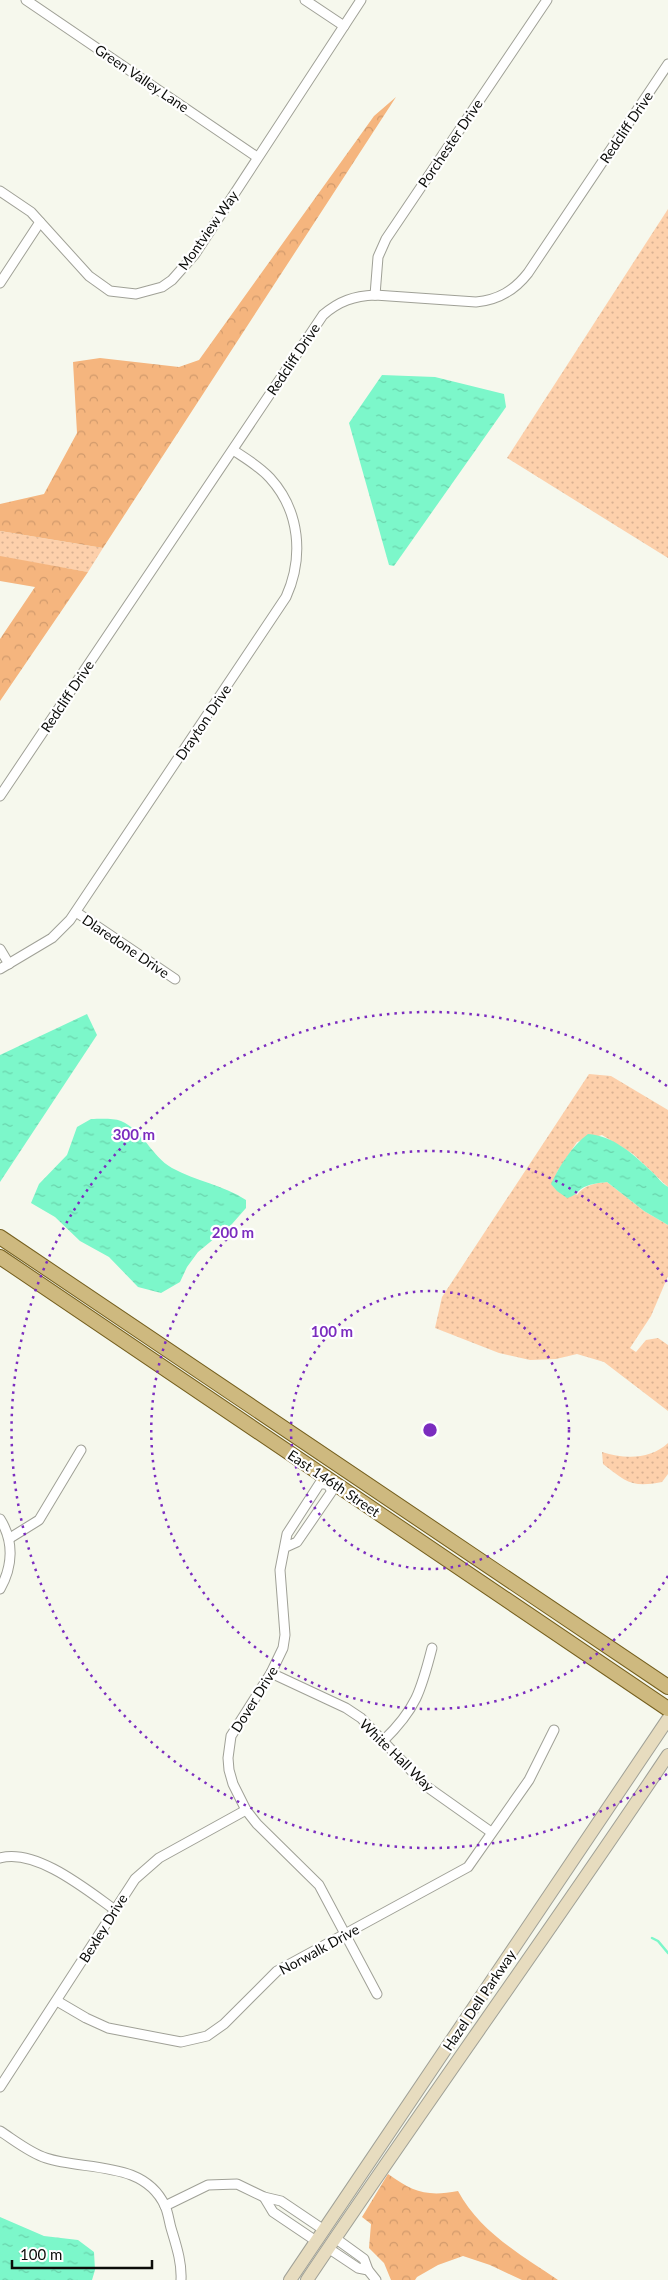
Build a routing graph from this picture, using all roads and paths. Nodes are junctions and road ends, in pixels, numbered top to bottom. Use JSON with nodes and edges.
{"nodes":[{"id":1,"x":26,"y":0,"type":"edge"},
{"id":2,"x":305,"y":0,"type":"edge"},
{"id":3,"x":361,"y":0,"type":"edge"},
{"id":4,"x":547,"y":0,"type":"edge"},
{"id":5,"x":344,"y":26,"type":"junction"},
{"id":6,"x":668,"y":64,"type":"edge"},
{"id":7,"x":258,"y":156,"type":"junction"},
{"id":8,"x":0,"y":191,"type":"edge"},
{"id":9,"x":40,"y":222,"type":"junction"},
{"id":10,"x":0,"y":283,"type":"edge"},
{"id":11,"x":375,"y":295,"type":"junction"},
{"id":12,"x":233,"y":450,"type":"junction"},
{"id":13,"x":0,"y":796,"type":"edge"},
{"id":14,"x":76,"y":912,"type":"junction"},
{"id":15,"x":0,"y":949,"type":"edge"},
{"id":16,"x":9,"y":964,"type":"junction"},
{"id":17,"x":0,"y":969,"type":"edge"},
{"id":18,"x":175,"y":979,"type":"dead end"},
{"id":19,"x":0,"y":1238,"type":"edge"},
{"id":20,"x":0,"y":1257,"type":"edge"},
{"id":21,"x":81,"y":1450,"type":"dead end"},
{"id":22,"x":340,"y":1466,"type":"junction"},
{"id":23,"x":329,"y":1483,"type":"junction"},
{"id":24,"x":0,"y":1519,"type":"edge"},
{"id":25,"x":10,"y":1538,"type":"junction"},
{"id":26,"x":286,"y":1547,"type":"junction"},
{"id":27,"x":0,"y":1589,"type":"edge"},
{"id":28,"x":432,"y":1648,"type":"dead end"},
{"id":29,"x":271,"y":1673,"type":"junction"},
{"id":30,"x":668,"y":1687,"type":"edge"},
{"id":31,"x":668,"y":1709,"type":"edge"},
{"id":32,"x":668,"y":1719,"type":"edge"},
{"id":33,"x":554,"y":1730,"type":"dead end"},
{"id":34,"x":383,"y":1741,"type":"junction"},
{"id":35,"x":668,"y":1755,"type":"edge"},
{"id":36,"x":246,"y":1810,"type":"junction"},
{"id":37,"x":491,"y":1832,"type":"junction"},
{"id":38,"x":0,"y":1858,"type":"edge"},
{"id":39,"x":115,"y":1910,"type":"junction"},
{"id":40,"x":346,"y":1933,"type":"junction"},
{"id":41,"x":377,"y":1994,"type":"dead end"},
{"id":42,"x":57,"y":2001,"type":"junction"},
{"id":43,"x":0,"y":2087,"type":"edge"},
{"id":44,"x":0,"y":2131,"type":"edge"},
{"id":45,"x":264,"y":2197,"type":"junction"},
{"id":46,"x":165,"y":2206,"type":"junction"},
{"id":47,"x":324,"y":2230,"type":"junction"},
{"id":48,"x":316,"y":2241,"type":"junction"},
{"id":49,"x":331,"y":2243,"type":"junction"},
{"id":50,"x":181,"y":2280,"type":"edge"},
{"id":51,"x":290,"y":2280,"type":"edge"},
{"id":52,"x":307,"y":2280,"type":"edge"},
{"id":53,"x":376,"y":2280,"type":"edge"}],
"edges":[{"from":1,"to":7,"type":"street","name":"Green Valley Lane"},
{"from":2,"to":5,"type":"street"},
{"from":3,"to":5,"type":"street","name":"Montview Way"},
{"from":4,"to":11,"type":"street","name":"Porchester Drive"},
{"from":5,"to":7,"type":"street","name":"Montview Way"},
{"from":6,"to":11,"type":"street","name":"Redcliff Drive"},
{"from":7,"to":9,"type":"street","name":"Montview Way"},
{"from":8,"to":9,"type":"street","name":"Montview Way"},
{"from":9,"to":10,"type":"street"},
{"from":11,"to":12,"type":"street","name":"Redcliff Drive"},
{"from":12,"to":13,"type":"street","name":"Redcliff Drive"},
{"from":12,"to":14,"type":"street","name":"Drayton Drive"},
{"from":14,"to":16,"type":"street","name":"Drayton Drive"},
{"from":14,"to":18,"type":"street","name":"Dlaredone Drive"},
{"from":15,"to":16,"type":"street"},
{"from":16,"to":17,"type":"street","name":"Drayton Drive"},
{"from":19,"to":22,"type":"main road","name":"East 146th Street"},
{"from":20,"to":23,"type":"main road","name":"East 146th Street"},
{"from":21,"to":25,"type":"street"},
{"from":22,"to":23,"type":"street","name":"Dover Drive"},
{"from":22,"to":30,"type":"main road","name":"East 146th Street"},
{"from":23,"to":26,"type":"street","name":"Dover Drive"},
{"from":23,"to":26,"type":"street","name":"Dover Drive"},
{"from":23,"to":31,"type":"main road","name":"East 146th Street"},
{"from":24,"to":25,"type":"street"},
{"from":25,"to":27,"type":"street"},
{"from":26,"to":29,"type":"street","name":"Dover Drive"},
{"from":28,"to":34,"type":"street"},
{"from":29,"to":34,"type":"street","name":"White Hall Way"},
{"from":29,"to":36,"type":"street","name":"Dover Drive"},
{"from":32,"to":47,"type":"main road","name":"Hazel Dell Parkway"},
{"from":33,"to":37,"type":"street","name":"Norwalk Drive"},
{"from":34,"to":37,"type":"street","name":"White Hall Way"},
{"from":35,"to":49,"type":"main road","name":"Hazel Dell Parkway"},
{"from":36,"to":39,"type":"street","name":"Bexley Drive"},
{"from":36,"to":40,"type":"street","name":"Dover Drive"},
{"from":37,"to":40,"type":"street","name":"Norwalk Drive"},
{"from":38,"to":39,"type":"street"},
{"from":39,"to":42,"type":"street","name":"Bexley Drive"},
{"from":40,"to":41,"type":"street","name":"Dover Drive"},
{"from":40,"to":42,"type":"street","name":"Norwalk Drive"},
{"from":42,"to":43,"type":"street","name":"Bexley Drive"},
{"from":44,"to":46,"type":"street"},
{"from":45,"to":46,"type":"street"},
{"from":45,"to":47,"type":"street"},
{"from":45,"to":48,"type":"street"},
{"from":46,"to":50,"type":"street"},
{"from":47,"to":48,"type":"main road","name":"Hazel Dell Parkway"},
{"from":48,"to":51,"type":"main road","name":"Hazel Dell Parkway"},
{"from":49,"to":52,"type":"main road","name":"Hazel Dell Parkway"},
{"from":49,"to":53,"type":"street"}]}
